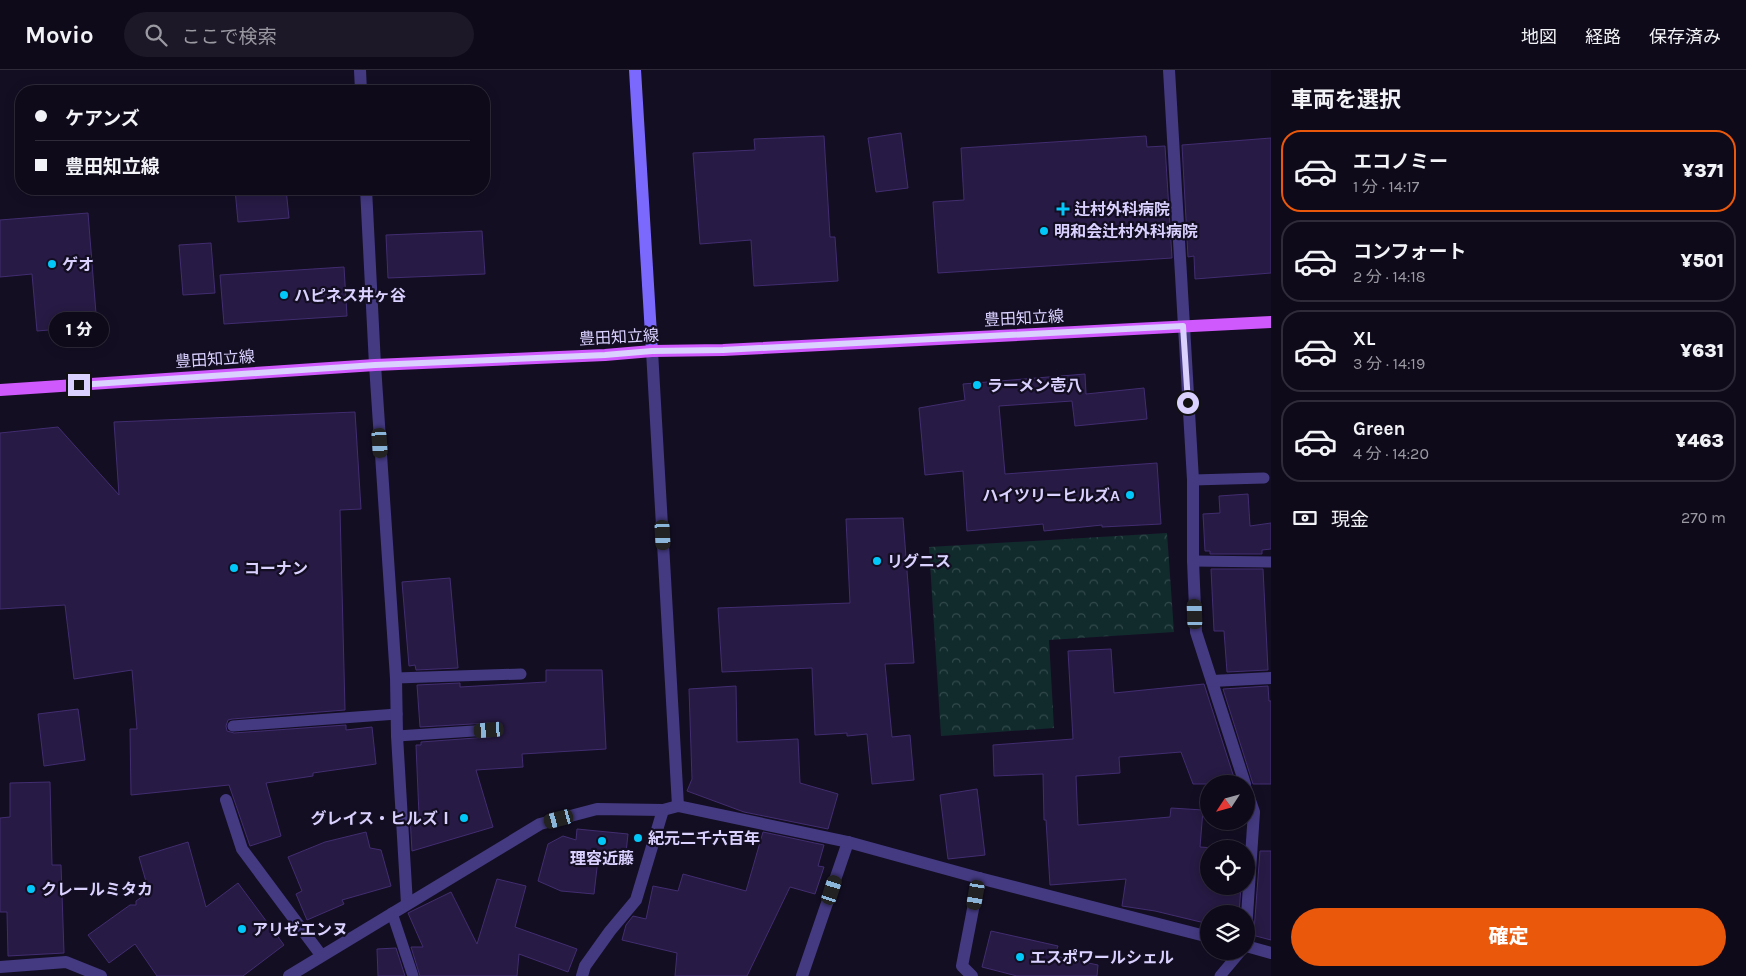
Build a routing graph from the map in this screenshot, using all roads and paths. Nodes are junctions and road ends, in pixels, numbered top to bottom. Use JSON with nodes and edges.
{"nodes":[{"id":1,"x":360,"y":70,"type":"edge"},
{"id":2,"x":634,"y":70,"type":"edge"},
{"id":3,"x":1168,"y":70,"type":"edge"},
{"id":4,"x":361,"y":85,"type":"edge"},
{"id":5,"x":366,"y":195,"type":"edge"},
{"id":6,"x":1271,"y":322,"type":"edge"},
{"id":7,"x":1183,"y":326,"type":"junction"},
{"id":8,"x":652,"y":351,"type":"junction"},
{"id":9,"x":375,"y":365,"type":"junction"},
{"id":10,"x":0,"y":390,"type":"edge"},
{"id":11,"x":1264,"y":478,"type":"dead end"},
{"id":12,"x":1193,"y":480,"type":"junction"},
{"id":13,"x":1193,"y":561,"type":"junction"},
{"id":14,"x":1271,"y":562,"type":"edge"},
{"id":15,"x":521,"y":674,"type":"dead end"},
{"id":16,"x":396,"y":678,"type":"junction"},
{"id":17,"x":1271,"y":678,"type":"edge"},
{"id":18,"x":1212,"y":681,"type":"junction"},
{"id":19,"x":397,"y":714,"type":"junction"},
{"id":20,"x":233,"y":726,"type":"dead end"},
{"id":21,"x":489,"y":730,"type":"dead end"},
{"id":22,"x":397,"y":736,"type":"junction"},
{"id":23,"x":1242,"y":775,"type":"edge"},
{"id":24,"x":226,"y":800,"type":"dead end"},
{"id":25,"x":678,"y":806,"type":"junction"},
{"id":26,"x":663,"y":810,"type":"junction"},
{"id":27,"x":1253,"y":830,"type":"edge"},
{"id":28,"x":848,"y":842,"type":"junction"},
{"id":29,"x":979,"y":878,"type":"junction"},
{"id":30,"x":407,"y":904,"type":"junction"},
{"id":31,"x":1248,"y":905,"type":"edge"},
{"id":32,"x":392,"y":913,"type":"junction"},
{"id":33,"x":1200,"y":935,"type":"edge"},
{"id":34,"x":1255,"y":948,"type":"edge"},
{"id":35,"x":1271,"y":952,"type":"edge"},
{"id":36,"x":321,"y":955,"type":"junction"},
{"id":37,"x":1233,"y":960,"type":"edge"},
{"id":38,"x":0,"y":967,"type":"edge"},
{"id":39,"x":101,"y":976,"type":"edge"},
{"id":40,"x":288,"y":976,"type":"edge"},
{"id":41,"x":413,"y":976,"type":"edge"},
{"id":42,"x":582,"y":976,"type":"edge"},
{"id":43,"x":802,"y":976,"type":"edge"},
{"id":44,"x":972,"y":976,"type":"edge"},
{"id":45,"x":1220,"y":976,"type":"edge"}],
"edges":[{"from":1,"to":4,"type":"street"},
{"from":2,"to":8,"type":"street"},
{"from":3,"to":7,"type":"street"},
{"from":5,"to":9,"type":"street"},
{"from":6,"to":7,"type":"main road","name":"豊田知立線"},
{"from":7,"to":8,"type":"main road","name":"豊田知立線"},
{"from":7,"to":12,"type":"street"},
{"from":8,"to":9,"type":"main road","name":"豊田知立線"},
{"from":8,"to":25,"type":"street"},
{"from":9,"to":10,"type":"main road","name":"豊田知立線"},
{"from":9,"to":16,"type":"street"},
{"from":11,"to":12,"type":"lane"},
{"from":12,"to":13,"type":"street"},
{"from":13,"to":14,"type":"lane"},
{"from":13,"to":18,"type":"street"},
{"from":15,"to":16,"type":"lane"},
{"from":16,"to":19,"type":"street"},
{"from":17,"to":18,"type":"street"},
{"from":18,"to":23,"type":"street"},
{"from":19,"to":20,"type":"lane"},
{"from":19,"to":22,"type":"street"},
{"from":21,"to":22,"type":"lane"},
{"from":22,"to":30,"type":"street"},
{"from":24,"to":36,"type":"street"},
{"from":25,"to":26,"type":"street"},
{"from":25,"to":28,"type":"street"},
{"from":26,"to":30,"type":"street"},
{"from":26,"to":42,"type":"street"},
{"from":27,"to":31,"type":"street"},
{"from":28,"to":29,"type":"street"},
{"from":28,"to":43,"type":"street"},
{"from":29,"to":33,"type":"street"},
{"from":29,"to":44,"type":"street"},
{"from":30,"to":32,"type":"street"},
{"from":32,"to":36,"type":"street"},
{"from":32,"to":41,"type":"lane"},
{"from":34,"to":35,"type":"street"},
{"from":36,"to":40,"type":"street"},
{"from":37,"to":45,"type":"lane"},
{"from":38,"to":39,"type":"street"}]}
